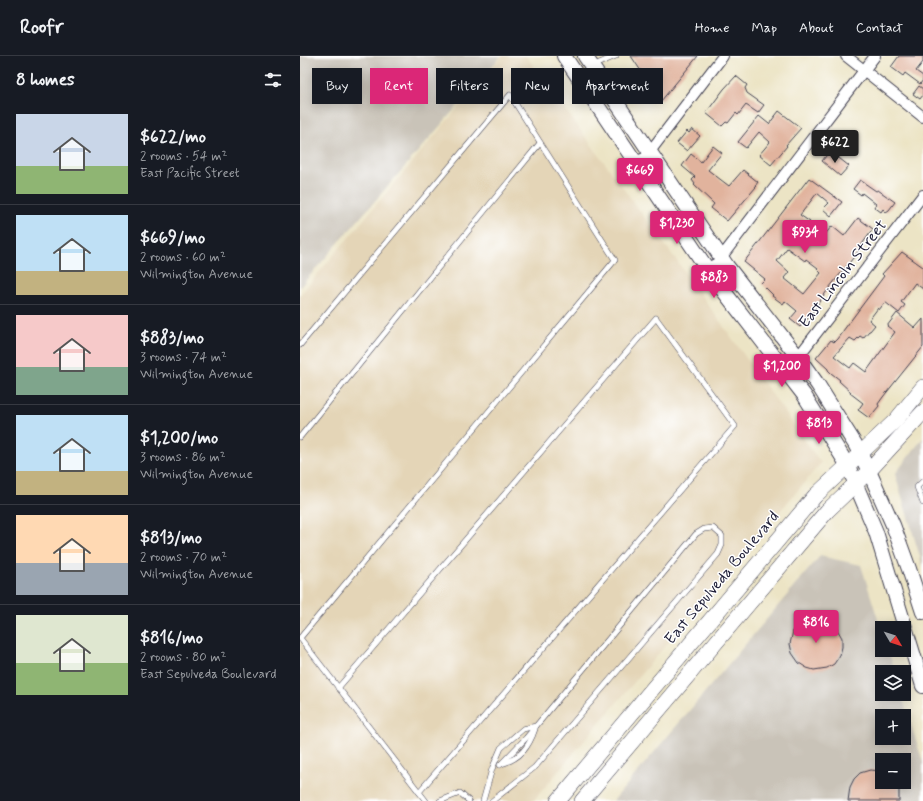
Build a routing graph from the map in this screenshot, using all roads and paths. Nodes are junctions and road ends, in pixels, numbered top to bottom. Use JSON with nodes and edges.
{"nodes":[{"id":1,"x":564,"y":56,"type":"edge"},
{"id":2,"x":616,"y":56,"type":"edge"},
{"id":3,"x":723,"y":56,"type":"edge"},
{"id":4,"x":846,"y":56,"type":"edge"},
{"id":5,"x":875,"y":56,"type":"edge"},
{"id":6,"x":589,"y":61,"type":"edge"},
{"id":7,"x":572,"y":68,"type":"edge"},
{"id":8,"x":864,"y":70,"type":"junction"},
{"id":9,"x":596,"y":104,"type":"edge"},
{"id":10,"x":923,"y":117,"type":"edge"},
{"id":11,"x":540,"y":143,"type":"junction"},
{"id":12,"x":650,"y":152,"type":"junction"},
{"id":13,"x":634,"y":162,"type":"junction"},
{"id":14,"x":923,"y":195,"type":"edge"},
{"id":15,"x":721,"y":258,"type":"junction"},
{"id":16,"x":708,"y":268,"type":"junction"},
{"id":17,"x":300,"y":345,"type":"edge"},
{"id":18,"x":798,"y":357,"type":"junction"},
{"id":19,"x":782,"y":366,"type":"junction"},
{"id":20,"x":923,"y":387,"type":"edge"},
{"id":21,"x":923,"y":412,"type":"edge"},
{"id":22,"x":300,"y":437,"type":"edge"},
{"id":23,"x":860,"y":454,"type":"junction"},
{"id":24,"x":848,"y":466,"type":"junction"},
{"id":25,"x":869,"y":471,"type":"junction"},
{"id":26,"x":923,"y":481,"type":"edge"},
{"id":27,"x":856,"y":484,"type":"junction"},
{"id":28,"x":923,"y":503,"type":"edge"},
{"id":29,"x":923,"y":612,"type":"edge"},
{"id":30,"x":300,"y":638,"type":"edge"},
{"id":31,"x":923,"y":686,"type":"edge"},
{"id":32,"x":338,"y":688,"type":"junction"},
{"id":33,"x":536,"y":726,"type":"junction"},
{"id":34,"x":492,"y":769,"type":"junction"},
{"id":35,"x":419,"y":792,"type":"junction"},
{"id":36,"x":426,"y":801,"type":"edge"},
{"id":37,"x":440,"y":801,"type":"edge"},
{"id":38,"x":470,"y":801,"type":"edge"},
{"id":39,"x":483,"y":801,"type":"edge"},
{"id":40,"x":492,"y":801,"type":"edge"},
{"id":41,"x":558,"y":801,"type":"edge"},
{"id":42,"x":582,"y":801,"type":"edge"}],
"edges":[{"from":1,"to":7,"type":"main road"},
{"from":2,"to":6,"type":"lane"},
{"from":3,"to":12,"type":"street"},
{"from":4,"to":8,"type":"street"},
{"from":5,"to":8,"type":"street"},
{"from":6,"to":12,"type":"main road"},
{"from":8,"to":10,"type":"street"},
{"from":8,"to":15,"type":"street"},
{"from":9,"to":13,"type":"main road"},
{"from":11,"to":17,"type":"lane"},
{"from":11,"to":22,"type":"lane"},
{"from":11,"to":30,"type":"lane"},
{"from":12,"to":13,"type":"street"},
{"from":12,"to":15,"type":"main road"},
{"from":13,"to":16,"type":"main road"},
{"from":14,"to":18,"type":"street","name":"East Lincoln Street"},
{"from":15,"to":16,"type":"street"},
{"from":15,"to":18,"type":"main road"},
{"from":16,"to":19,"type":"main road"},
{"from":18,"to":19,"type":"street","name":"East Lincoln Street"},
{"from":18,"to":23,"type":"main road"},
{"from":19,"to":24,"type":"main road"},
{"from":20,"to":23,"type":"main road","name":"East Sepulveda Boulevard"},
{"from":21,"to":25,"type":"main road"},
{"from":23,"to":24,"type":"main road","name":"East Sepulveda Boulevard"},
{"from":23,"to":25,"type":"main road"},
{"from":24,"to":27,"type":"main road"},
{"from":24,"to":41,"type":"main road","name":"East Sepulveda Boulevard"},
{"from":25,"to":27,"type":"main road"},
{"from":25,"to":29,"type":"main road"},
{"from":26,"to":28,"type":"lane"},
{"from":27,"to":31,"type":"main road"},
{"from":27,"to":42,"type":"main road"},
{"from":30,"to":32,"type":"lane"},
{"from":32,"to":35,"type":"lane"},
{"from":32,"to":35,"type":"lane"},
{"from":33,"to":34,"type":"lane"},
{"from":33,"to":34,"type":"lane"},
{"from":33,"to":40,"type":"lane"},
{"from":34,"to":39,"type":"lane"},
{"from":35,"to":36,"type":"lane"},
{"from":37,"to":38,"type":"lane"}]}
